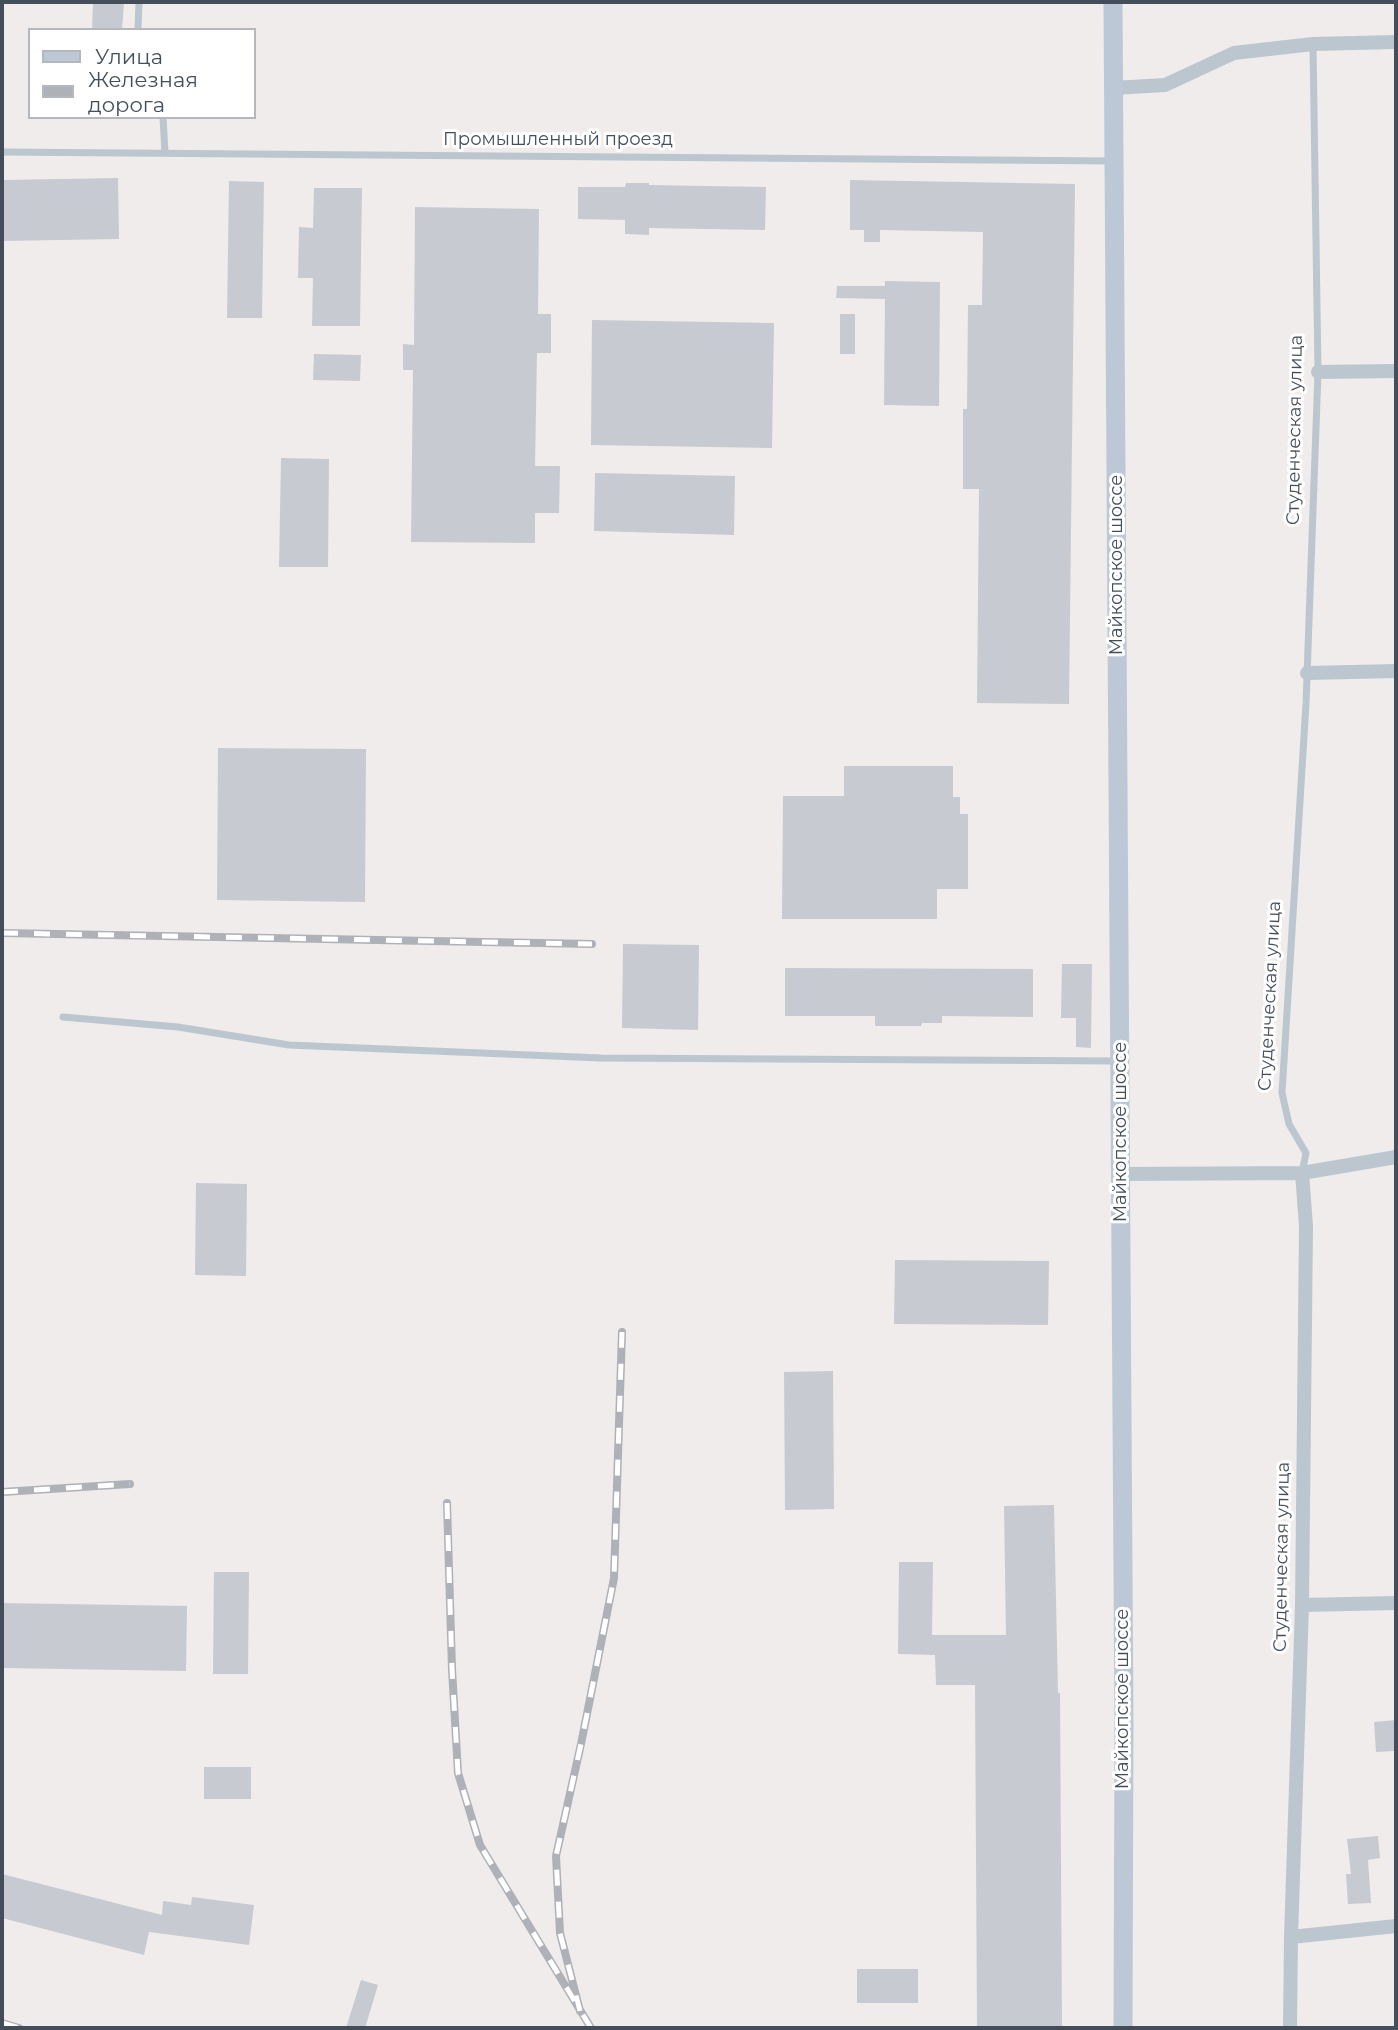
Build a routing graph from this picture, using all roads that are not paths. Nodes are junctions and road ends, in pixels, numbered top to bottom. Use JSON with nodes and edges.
{"nodes":[{"id":1,"x":139,"y":2,"type":"edge"},
{"id":2,"x":1113,"y":2,"type":"edge"},
{"id":3,"x":138,"y":28,"type":"edge"},
{"id":4,"x":1396,"y":42,"type":"edge"},
{"id":5,"x":1313,"y":44,"type":"junction"},
{"id":6,"x":1113,"y":88,"type":"junction"},
{"id":7,"x":163,"y":119,"type":"edge"},
{"id":8,"x":2,"y":152,"type":"edge"},
{"id":9,"x":165,"y":153,"type":"junction"},
{"id":10,"x":1113,"y":161,"type":"junction"},
{"id":11,"x":1396,"y":371,"type":"edge"},
{"id":12,"x":1318,"y":372,"type":"junction"},
{"id":13,"x":1396,"y":671,"type":"edge"},
{"id":14,"x":1307,"y":673,"type":"junction"},
{"id":15,"x":63,"y":1017,"type":"dead end"},
{"id":16,"x":1121,"y":1061,"type":"junction"},
{"id":17,"x":1396,"y":1157,"type":"edge"},
{"id":18,"x":1301,"y":1173,"type":"junction"},
{"id":19,"x":1121,"y":1174,"type":"junction"},
{"id":20,"x":1396,"y":1603,"type":"edge"},
{"id":21,"x":1302,"y":1605,"type":"junction"},
{"id":22,"x":1396,"y":1926,"type":"edge"},
{"id":23,"x":1292,"y":1937,"type":"junction"},
{"id":24,"x":1123,"y":2028,"type":"edge"},
{"id":25,"x":1290,"y":2028,"type":"edge"}],
"edges":[{"from":1,"to":3,"type":"lane"},
{"from":2,"to":6,"type":"street","name":"Майкопское шоссе"},
{"from":4,"to":5,"type":"street"},
{"from":5,"to":6,"type":"street"},
{"from":5,"to":12,"type":"lane","name":"Студенческая улица"},
{"from":6,"to":10,"type":"street","name":"Майкопское шоссе"},
{"from":7,"to":9,"type":"lane"},
{"from":8,"to":9,"type":"lane","name":"Промышленный проезд"},
{"from":9,"to":10,"type":"lane","name":"Промышленный проезд"},
{"from":10,"to":16,"type":"street","name":"Майкопское шоссе"},
{"from":11,"to":12,"type":"street"},
{"from":12,"to":14,"type":"lane","name":"Студенческая улица"},
{"from":13,"to":14,"type":"street"},
{"from":14,"to":18,"type":"lane","name":"Студенческая улица"},
{"from":15,"to":16,"type":"lane"},
{"from":16,"to":19,"type":"street","name":"Майкопское шоссе"},
{"from":17,"to":18,"type":"street"},
{"from":18,"to":19,"type":"street"},
{"from":18,"to":21,"type":"street","name":"Студенческая улица"},
{"from":19,"to":24,"type":"street","name":"Майкопское шоссе"},
{"from":20,"to":21,"type":"street"},
{"from":21,"to":23,"type":"street","name":"Студенческая улица"},
{"from":22,"to":23,"type":"street"},
{"from":23,"to":25,"type":"street","name":"Студенческая улица"}]}
